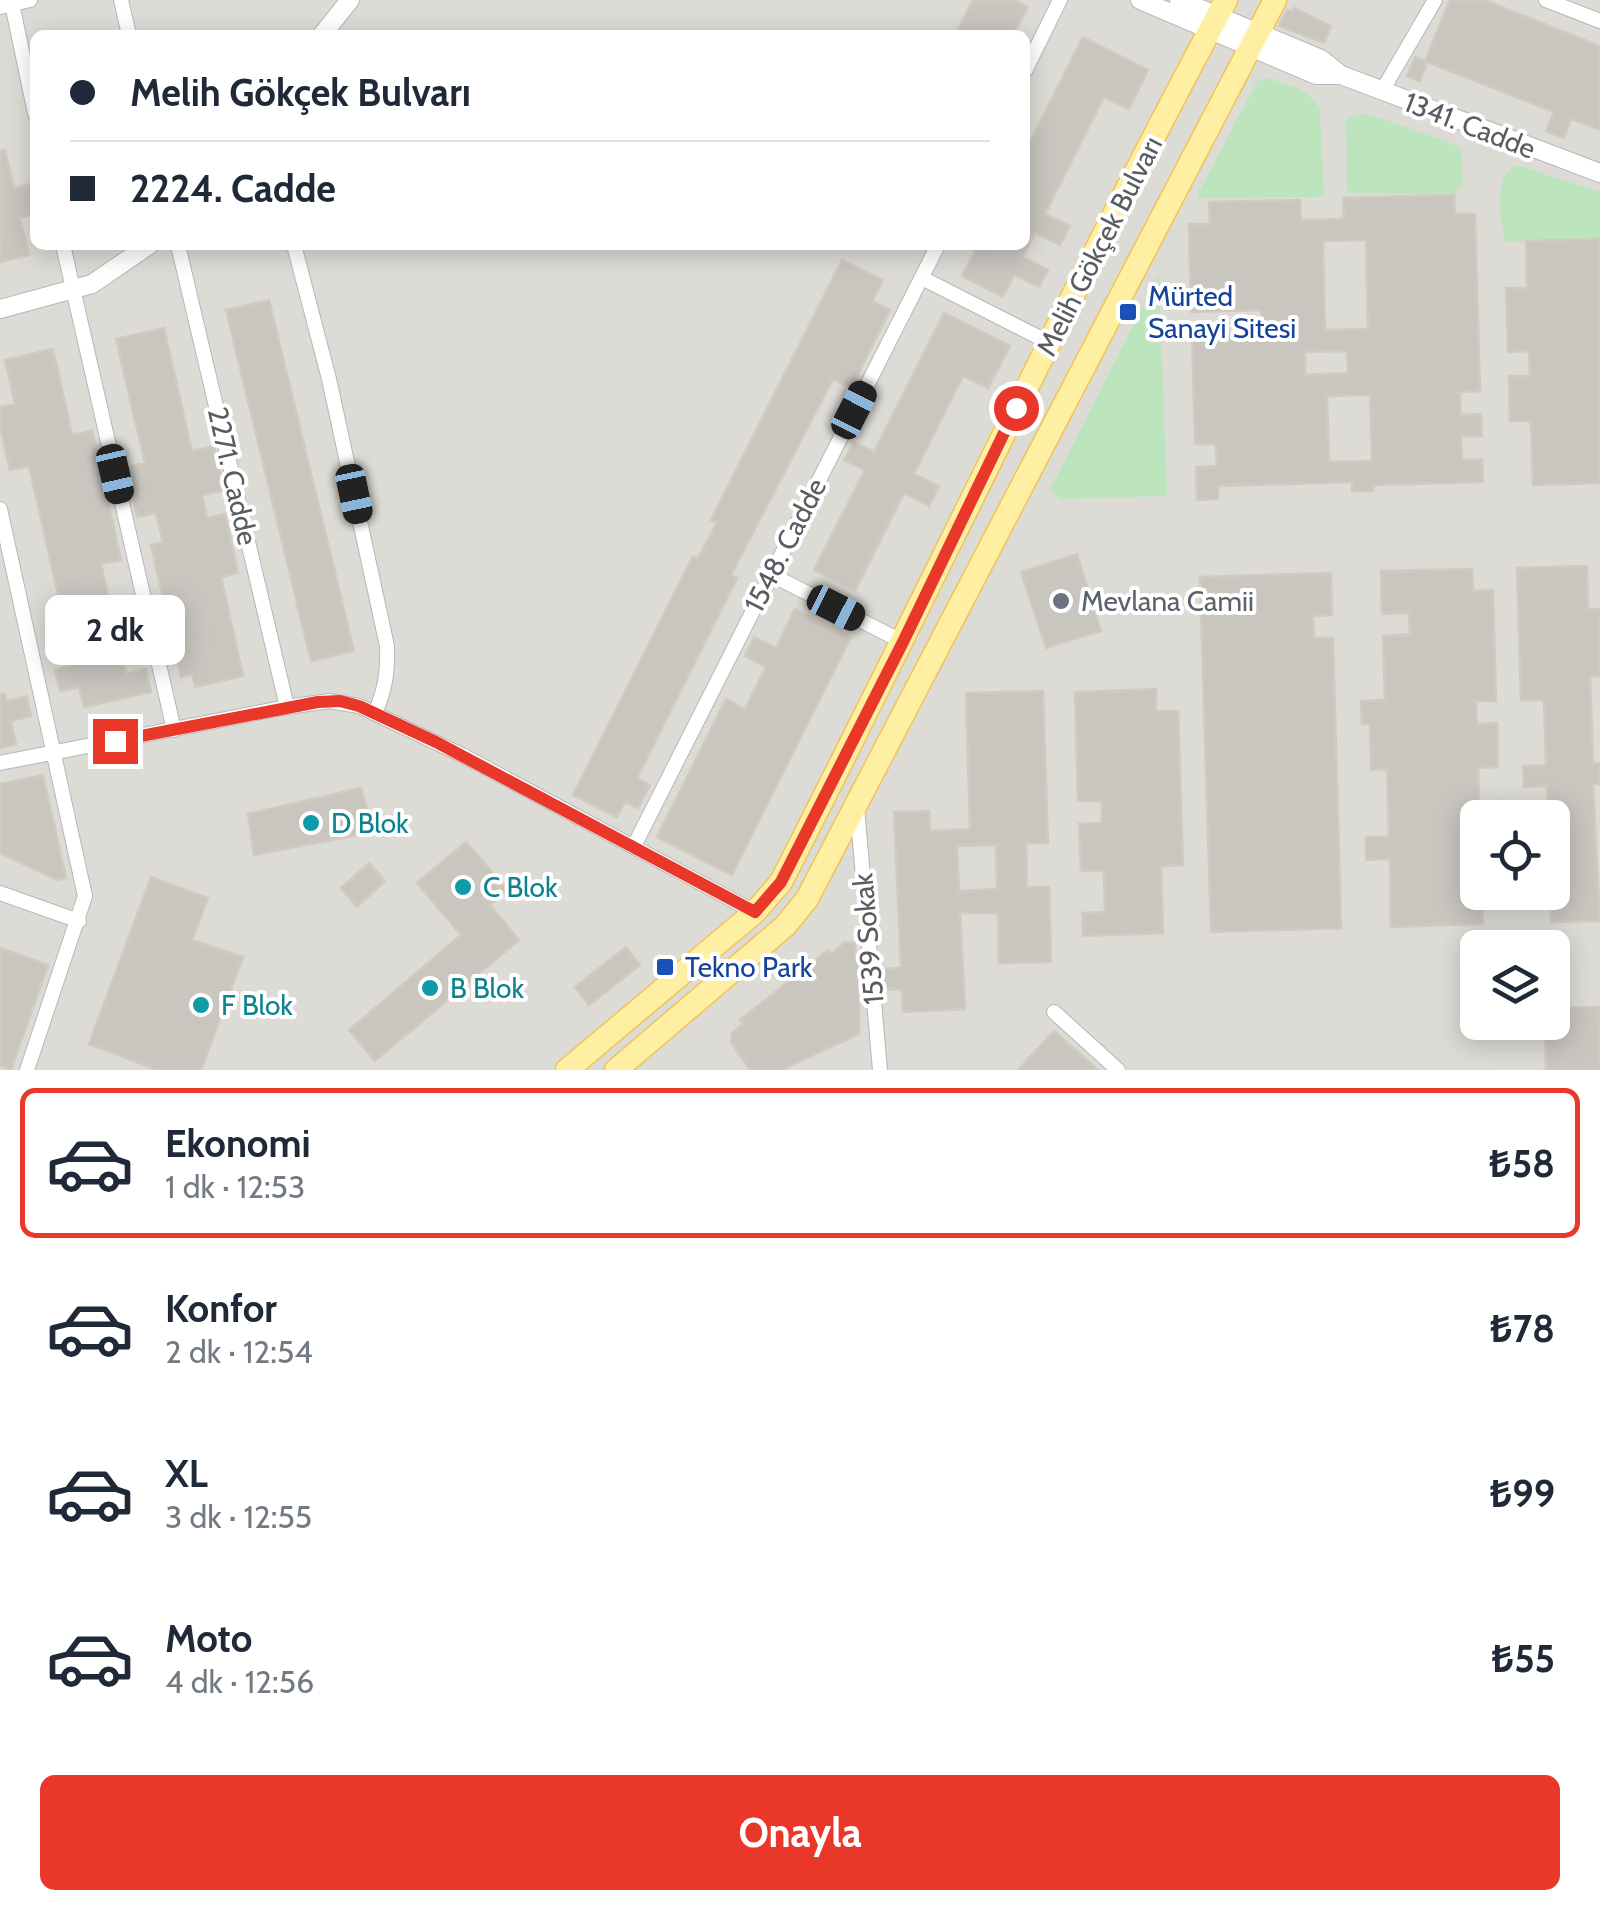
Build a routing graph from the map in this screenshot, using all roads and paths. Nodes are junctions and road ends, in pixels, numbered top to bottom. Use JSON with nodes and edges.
{"nodes":[{"id":1,"x":30,"y":0,"type":"edge"},
{"id":2,"x":121,"y":0,"type":"edge"},
{"id":3,"x":350,"y":0,"type":"edge"},
{"id":4,"x":1060,"y":0,"type":"edge"},
{"id":5,"x":1140,"y":0,"type":"edge"},
{"id":6,"x":1179,"y":0,"type":"edge"},
{"id":7,"x":1274,"y":0,"type":"edge"},
{"id":8,"x":1436,"y":0,"type":"edge"},
{"id":9,"x":1546,"y":0,"type":"edge"},
{"id":10,"x":6,"y":6,"type":"edge"},
{"id":11,"x":1218,"y":16,"type":"edge"},
{"id":12,"x":1600,"y":21,"type":"edge"},
{"id":13,"x":128,"y":30,"type":"edge"},
{"id":14,"x":326,"y":30,"type":"edge"},
{"id":15,"x":1254,"y":40,"type":"junction"},
{"id":16,"x":1030,"y":61,"type":"edge"},
{"id":17,"x":1382,"y":91,"type":"junction"},
{"id":18,"x":30,"y":95,"type":"edge"},
{"id":19,"x":1600,"y":173,"type":"edge"},
{"id":20,"x":64,"y":250,"type":"edge"},
{"id":21,"x":142,"y":250,"type":"edge"},
{"id":22,"x":179,"y":250,"type":"edge"},
{"id":23,"x":295,"y":250,"type":"edge"},
{"id":24,"x":936,"y":250,"type":"edge"},
{"id":25,"x":922,"y":278,"type":"junction"},
{"id":26,"x":73,"y":291,"type":"junction"},
{"id":27,"x":0,"y":309,"type":"edge"},
{"id":28,"x":1048,"y":342,"type":"junction"},
{"id":29,"x":0,"y":509,"type":"edge"},
{"id":30,"x":770,"y":574,"type":"junction"},
{"id":31,"x":903,"y":642,"type":"junction"},
{"id":32,"x":288,"y":707,"type":"junction"},
{"id":33,"x":375,"y":713,"type":"junction"},
{"id":34,"x":174,"y":730,"type":"junction"},
{"id":35,"x":56,"y":752,"type":"junction"},
{"id":36,"x":0,"y":763,"type":"edge"},
{"id":37,"x":857,"y":808,"type":"junction"},
{"id":38,"x":634,"y":846,"type":"junction"},
{"id":39,"x":0,"y":893,"type":"edge"},
{"id":40,"x":755,"y":912,"type":"junction"},
{"id":41,"x":79,"y":921,"type":"junction"},
{"id":42,"x":1054,"y":1012,"type":"dead end"},
{"id":43,"x":27,"y":1070,"type":"edge"},
{"id":44,"x":567,"y":1070,"type":"edge"},
{"id":45,"x":616,"y":1070,"type":"edge"},
{"id":46,"x":880,"y":1070,"type":"edge"},
{"id":47,"x":1118,"y":1070,"type":"edge"}],
"edges":[{"from":1,"to":10,"type":"street"},
{"from":2,"to":13,"type":"street"},
{"from":3,"to":14,"type":"street"},
{"from":4,"to":16,"type":"street"},
{"from":5,"to":11,"type":"street","name":"1341. Cadde"},
{"from":6,"to":11,"type":"street","name":"1341. Cadde"},
{"from":7,"to":15,"type":"main road","name":"Melih Gökçek Bulvarı"},
{"from":8,"to":17,"type":"street"},
{"from":9,"to":12,"type":"street"},
{"from":10,"to":18,"type":"street"},
{"from":11,"to":15,"type":"street","name":"1341. Cadde"},
{"from":11,"to":28,"type":"main road","name":"Melih Gökçek Bulvarı"},
{"from":15,"to":17,"type":"street","name":"1341. Cadde"},
{"from":15,"to":37,"type":"main road","name":"Melih Gökçek Bulvarı"},
{"from":17,"to":19,"type":"street","name":"1341. Cadde"},
{"from":20,"to":26,"type":"street"},
{"from":21,"to":26,"type":"street"},
{"from":22,"to":32,"type":"street","name":"2271. Cadde"},
{"from":23,"to":33,"type":"street"},
{"from":24,"to":25,"type":"street","name":"1548. Cadde"},
{"from":25,"to":28,"type":"street"},
{"from":25,"to":30,"type":"street","name":"1548. Cadde"},
{"from":26,"to":27,"type":"street"},
{"from":26,"to":34,"type":"street"},
{"from":28,"to":31,"type":"main road","name":"Melih Gökçek Bulvarı"},
{"from":29,"to":35,"type":"street"},
{"from":30,"to":31,"type":"street"},
{"from":30,"to":38,"type":"street","name":"1548. Cadde"},
{"from":31,"to":40,"type":"main road","name":"Melih Gökçek Bulvarı"},
{"from":32,"to":33,"type":"street"},
{"from":32,"to":34,"type":"street"},
{"from":33,"to":38,"type":"street"},
{"from":34,"to":35,"type":"street"},
{"from":35,"to":36,"type":"street"},
{"from":35,"to":41,"type":"street"},
{"from":37,"to":45,"type":"main road","name":"Melih Gökçek Bulvarı"},
{"from":37,"to":46,"type":"street","name":"1539 Sokak"},
{"from":38,"to":40,"type":"street"},
{"from":39,"to":41,"type":"street"},
{"from":40,"to":44,"type":"main road","name":"Melih Gökçek Bulvarı"},
{"from":41,"to":43,"type":"street"},
{"from":42,"to":47,"type":"street"}]}
